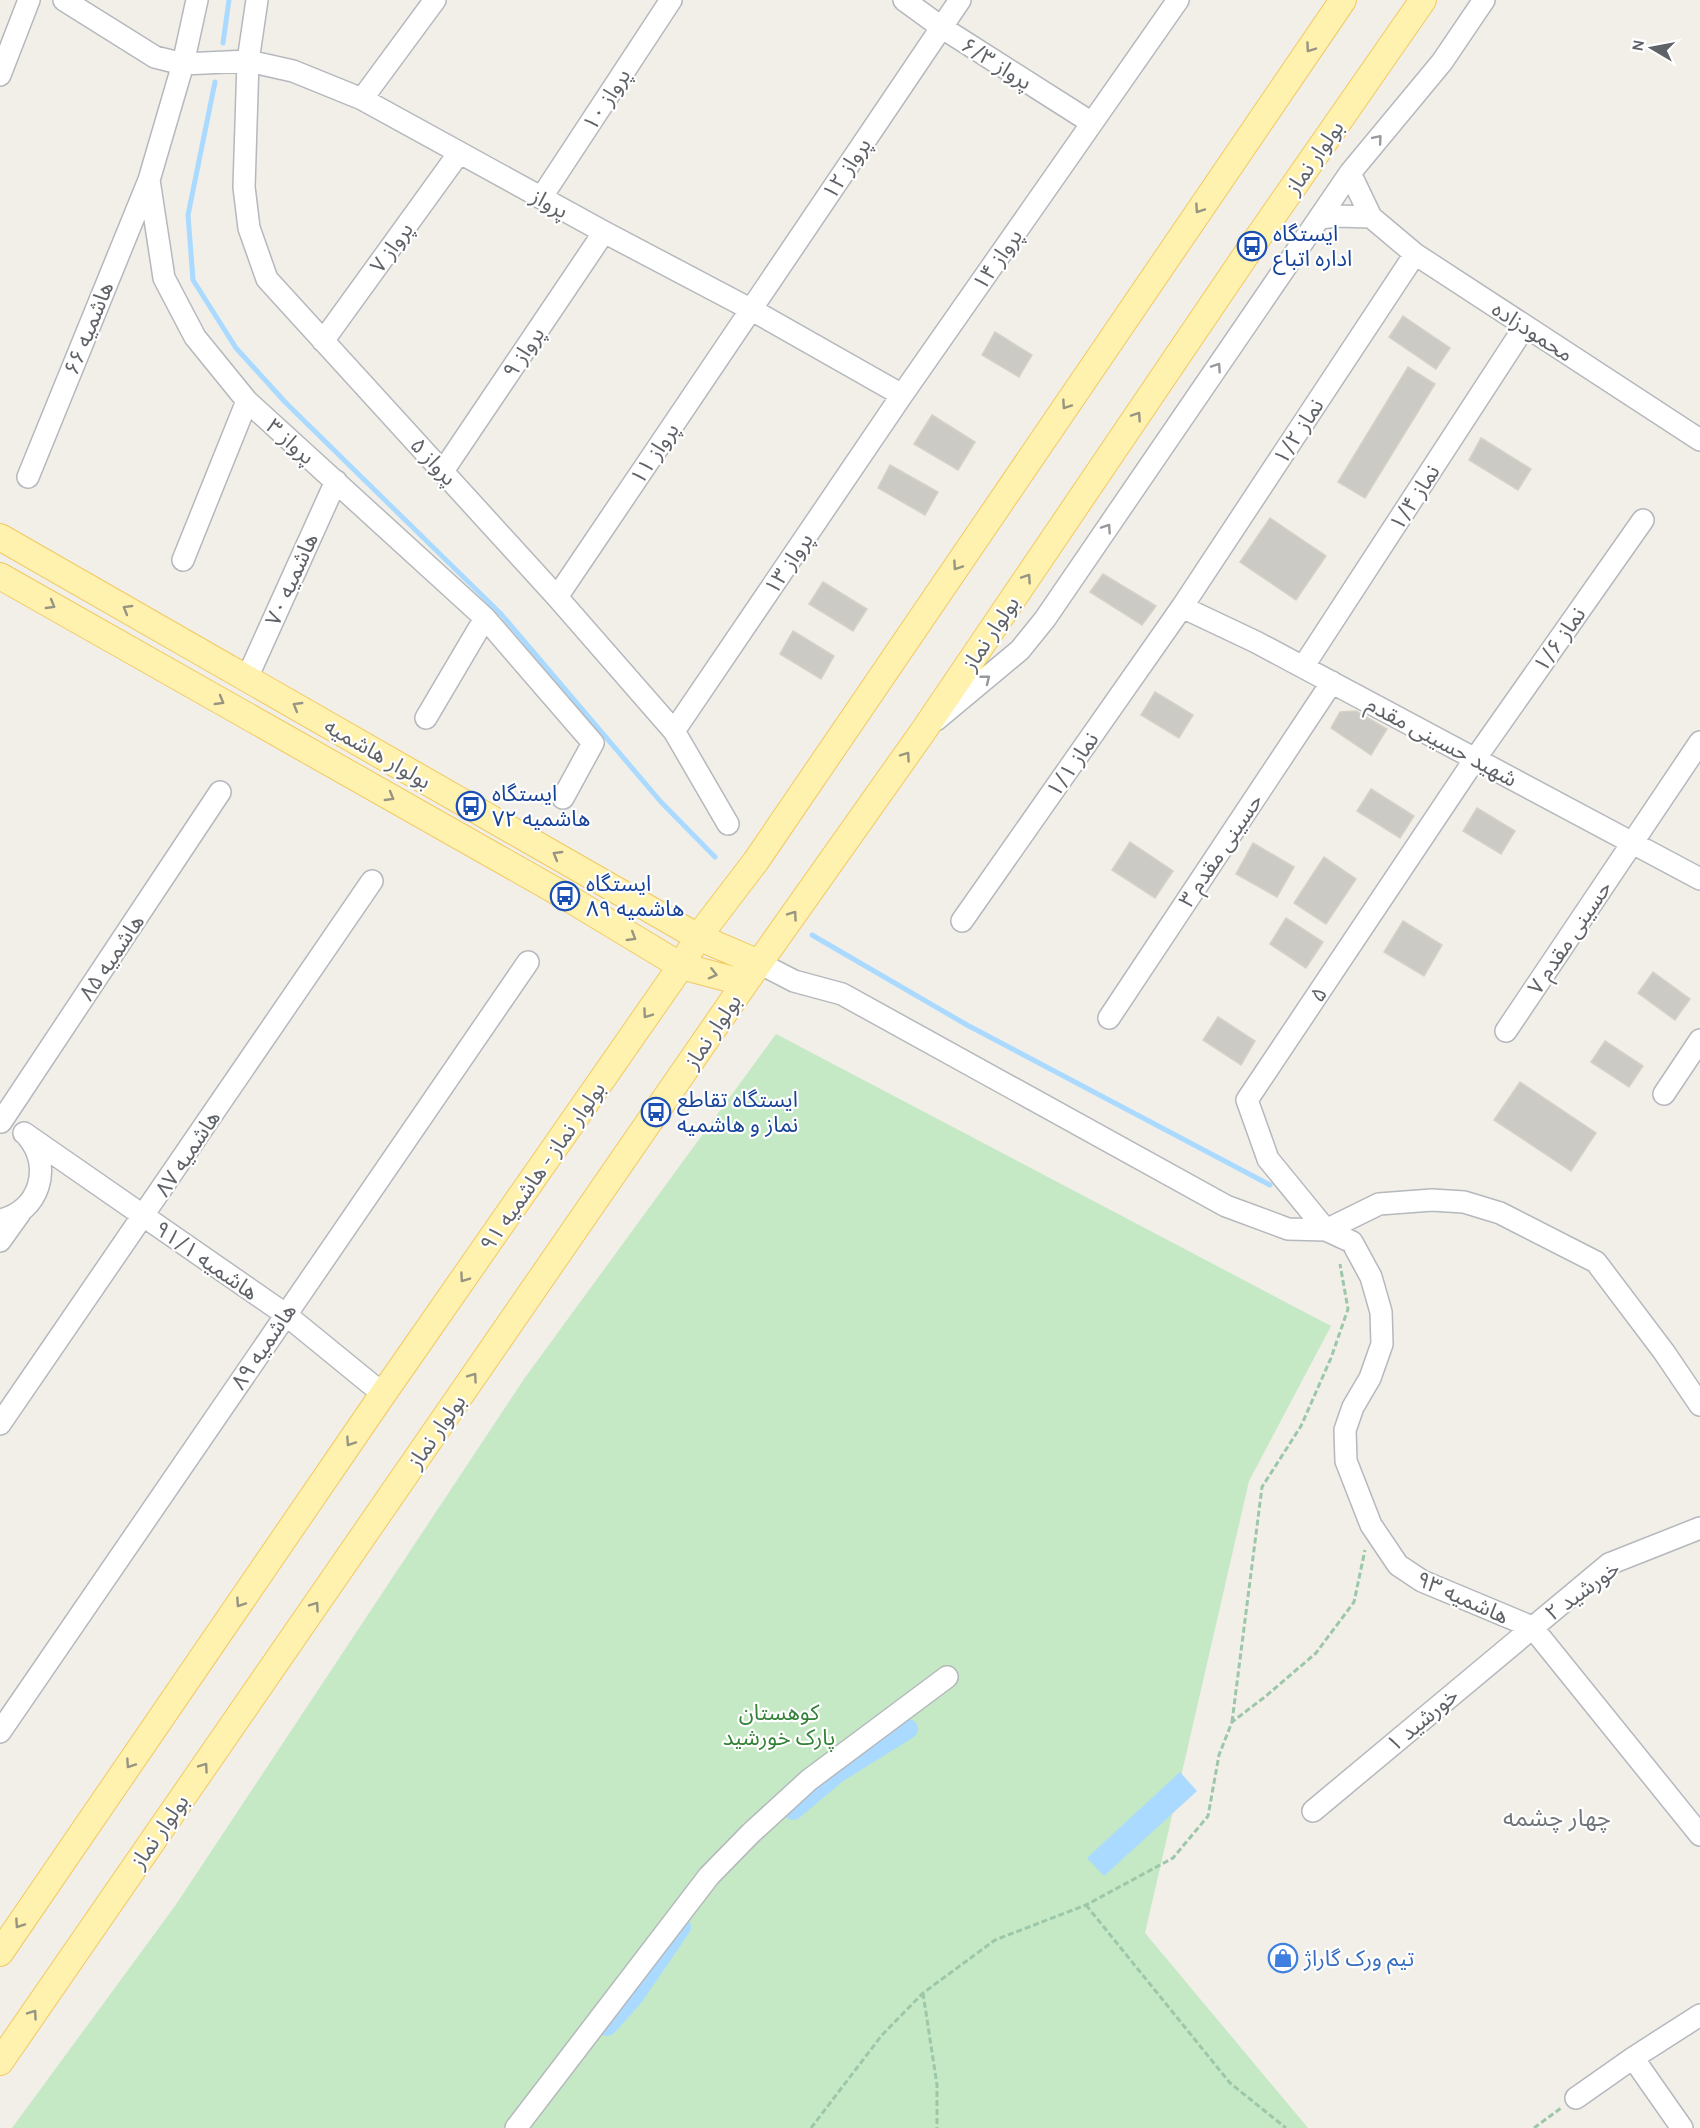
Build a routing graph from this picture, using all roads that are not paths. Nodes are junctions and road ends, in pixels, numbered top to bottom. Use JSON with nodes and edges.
{"nodes":[{"id":1,"x":29,"y":0,"type":"edge"},
{"id":2,"x":64,"y":0,"type":"edge"},
{"id":3,"x":197,"y":0,"type":"edge"},
{"id":4,"x":257,"y":0,"type":"edge"},
{"id":5,"x":435,"y":0,"type":"edge"},
{"id":6,"x":671,"y":0,"type":"edge"},
{"id":7,"x":904,"y":0,"type":"edge"},
{"id":8,"x":960,"y":0,"type":"edge"},
{"id":9,"x":1178,"y":0,"type":"edge"},
{"id":10,"x":1343,"y":0,"type":"edge"},
{"id":11,"x":1423,"y":0,"type":"edge"},
{"id":12,"x":1484,"y":0,"type":"edge"},
{"id":13,"x":941,"y":27,"type":"junction"},
{"id":14,"x":248,"y":61,"type":"junction"},
{"id":15,"x":183,"y":64,"type":"junction"},
{"id":16,"x":0,"y":75,"type":"edge"},
{"id":17,"x":362,"y":99,"type":"junction"},
{"id":18,"x":1092,"y":123,"type":"junction"},
{"id":19,"x":459,"y":153,"type":"junction"},
{"id":20,"x":1350,"y":173,"type":"junction"},
{"id":21,"x":149,"y":180,"type":"junction"},
{"id":22,"x":541,"y":198,"type":"junction"},
{"id":23,"x":1371,"y":217,"type":"junction"},
{"id":24,"x":1319,"y":218,"type":"junction"},
{"id":25,"x":604,"y":232,"type":"junction"},
{"id":26,"x":1414,"y":254,"type":"junction"},
{"id":27,"x":752,"y":310,"type":"junction"},
{"id":28,"x":1526,"y":326,"type":"junction"},
{"id":29,"x":323,"y":341,"type":"junction"},
{"id":30,"x":902,"y":395,"type":"junction"},
{"id":31,"x":247,"y":401,"type":"junction"},
{"id":32,"x":1700,"y":440,"type":"edge"},
{"id":33,"x":443,"y":471,"type":"junction"},
{"id":34,"x":28,"y":477,"type":"dead end"},
{"id":35,"x":336,"y":481,"type":"junction"},
{"id":36,"x":1643,"y":520,"type":"dead end"},
{"id":37,"x":0,"y":537,"type":"edge"},
{"id":38,"x":183,"y":560,"type":"dead end"},
{"id":39,"x":0,"y":576,"type":"edge"},
{"id":40,"x":557,"y":597,"type":"junction"},
{"id":41,"x":1182,"y":607,"type":"junction"},
{"id":42,"x":485,"y":618,"type":"junction"},
{"id":43,"x":1303,"y":667,"type":"junction"},
{"id":44,"x":247,"y":678,"type":"junction"},
{"id":45,"x":1332,"y":682,"type":"junction"},
{"id":46,"x":426,"y":718,"type":"dead end"},
{"id":47,"x":924,"y":730,"type":"junction"},
{"id":48,"x":674,"y":731,"type":"junction"},
{"id":49,"x":1700,"y":742,"type":"edge"},
{"id":50,"x":1475,"y":759,"type":"junction"},
{"id":51,"x":220,"y":792,"type":"dead end"},
{"id":52,"x":563,"y":798,"type":"dead end"},
{"id":53,"x":728,"y":824,"type":"dead end"},
{"id":54,"x":1633,"y":843,"type":"junction"},
{"id":55,"x":1700,"y":879,"type":"edge"},
{"id":56,"x":372,"y":881,"type":"dead end"},
{"id":57,"x":963,"y":921,"type":"dead end"},
{"id":58,"x":698,"y":937,"type":"junction"},
{"id":59,"x":528,"y":962,"type":"dead end"},
{"id":60,"x":681,"y":966,"type":"junction"},
{"id":61,"x":752,"y":973,"type":"junction"},
{"id":62,"x":1109,"y":1018,"type":"dead end"},
{"id":63,"x":1506,"y":1031,"type":"dead end"},
{"id":64,"x":1700,"y":1040,"type":"edge"},
{"id":65,"x":1664,"y":1094,"type":"dead end"},
{"id":66,"x":1,"y":1122,"type":"edge"},
{"id":67,"x":24,"y":1134,"type":"junction"},
{"id":68,"x":10,"y":1216,"type":"edge"},
{"id":69,"x":144,"y":1216,"type":"junction"},
{"id":70,"x":1326,"y":1230,"type":"junction"},
{"id":71,"x":0,"y":1240,"type":"edge"},
{"id":72,"x":285,"y":1314,"type":"junction"},
{"id":73,"x":383,"y":1394,"type":"junction"},
{"id":74,"x":1700,"y":1405,"type":"edge"},
{"id":75,"x":0,"y":1424,"type":"edge"},
{"id":76,"x":1700,"y":1528,"type":"edge"},
{"id":77,"x":1532,"y":1627,"type":"junction"},
{"id":78,"x":947,"y":1677,"type":"dead end"},
{"id":79,"x":0,"y":1732,"type":"edge"},
{"id":80,"x":1313,"y":1812,"type":"dead end"},
{"id":81,"x":1700,"y":1835,"type":"edge"},
{"id":82,"x":0,"y":1953,"type":"edge"},
{"id":83,"x":1700,"y":2015,"type":"edge"},
{"id":84,"x":1633,"y":2058,"type":"junction"},
{"id":85,"x":0,"y":2062,"type":"edge"},
{"id":86,"x":1576,"y":2098,"type":"road end"},
{"id":87,"x":516,"y":2128,"type":"edge"},
{"id":88,"x":1682,"y":2128,"type":"edge"}],
"edges":[{"from":1,"to":16,"type":"street"},
{"from":2,"to":15,"type":"street","name":"پرواز"},
{"from":3,"to":15,"type":"street","name":"پرواز ۳"},
{"from":4,"to":14,"type":"street","name":"پرواز ۵"},
{"from":5,"to":17,"type":"street"},
{"from":6,"to":22,"type":"street","name":"پرواز ۱۰"},
{"from":7,"to":13,"type":"street","name":"پرواز ۶/۳"},
{"from":8,"to":13,"type":"street","name":"پرواز ۱۲"},
{"from":9,"to":18,"type":"street","name":"پرواز ۱۴"},
{"from":10,"to":58,"type":"main road","one_way":true},
{"from":47,"to":11,"type":"main road","name":"بولوار نماز","one_way":true},
{"from":20,"to":12,"type":"street","one_way":true},
{"from":13,"to":18,"type":"street","name":"پرواز ۶/۳"},
{"from":13,"to":27,"type":"street","name":"پرواز ۱۲"},
{"from":14,"to":15,"type":"street","name":"پرواز"},
{"from":14,"to":17,"type":"street","name":"پرواز"},
{"from":14,"to":29,"type":"street","name":"پرواز ۵"},
{"from":15,"to":21,"type":"street","name":"پرواز ۳"},
{"from":17,"to":19,"type":"street","name":"پرواز"},
{"from":18,"to":30,"type":"street","name":"پرواز ۱۴"},
{"from":19,"to":22,"type":"street","name":"پرواز"},
{"from":19,"to":29,"type":"street","name":"پرواز ۷"},
{"from":20,"to":23,"type":"street","name":"محمودزاده"},
{"from":20,"to":24,"type":"street"},
{"from":21,"to":31,"type":"street","name":"پرواز ۳"},
{"from":21,"to":34,"type":"street","name":"هاشمیه ۶۶"},
{"from":22,"to":25,"type":"street","name":"پرواز"},
{"from":23,"to":24,"type":"street"},
{"from":23,"to":26,"type":"street","name":"محمودزاده"},
{"from":47,"to":24,"type":"street","one_way":true},
{"from":25,"to":27,"type":"street","name":"پرواز"},
{"from":25,"to":33,"type":"street","name":"پرواز ۹"},
{"from":26,"to":28,"type":"street","name":"محمودزاده"},
{"from":26,"to":41,"type":"street","name":"نماز ۱/۲"},
{"from":27,"to":30,"type":"street","name":"پرواز"},
{"from":27,"to":40,"type":"street","name":"پرواز ۱۱"},
{"from":28,"to":32,"type":"street","name":"محمودزاده"},
{"from":28,"to":43,"type":"street","name":"نماز ۱/۴"},
{"from":29,"to":33,"type":"street","name":"پرواز ۵"},
{"from":30,"to":48,"type":"street","name":"پرواز ۱۳"},
{"from":31,"to":35,"type":"street","name":"پرواز ۳"},
{"from":31,"to":38,"type":"street"},
{"from":33,"to":40,"type":"street","name":"پرواز ۵"},
{"from":35,"to":42,"type":"street","name":"پرواز ۳"},
{"from":35,"to":44,"type":"street","name":"هاشمیه ۷۰"},
{"from":36,"to":50,"type":"street","name":"نماز ۱/۶"},
{"from":44,"to":37,"type":"main road","name":"بولوار هاشمیه","one_way":true},
{"from":39,"to":60,"type":"main road","name":"بولوار هاشمیه","one_way":true},
{"from":40,"to":48,"type":"street","name":"پرواز ۵"},
{"from":41,"to":43,"type":"street","name":"شهید حسینی مقدم"},
{"from":41,"to":57,"type":"street","name":"نماز ۱/۱"},
{"from":42,"to":46,"type":"street"},
{"from":42,"to":52,"type":"street","name":"پرواز ۳"},
{"from":43,"to":45,"type":"street","name":"شهید حسینی مقدم"},
{"from":58,"to":44,"type":"main road","name":"بولوار هاشمیه","one_way":true},
{"from":45,"to":50,"type":"street","name":"شهید حسینی مقدم"},
{"from":45,"to":62,"type":"street","name":"حسینی مقدم ۳"},
{"from":61,"to":47,"type":"main road","name":"بولوار نماز","one_way":true},
{"from":48,"to":53,"type":"street","name":"پرواز ۵"},
{"from":49,"to":54,"type":"street","name":"حسینی مقدم ۷"},
{"from":50,"to":54,"type":"street","name":"شهید حسینی مقدم"},
{"from":50,"to":70,"type":"street","name":"۵"},
{"from":51,"to":66,"type":"street","name":"هاشمیه ۸۵"},
{"from":54,"to":55,"type":"street","name":"شهید حسینی مقدم"},
{"from":54,"to":63,"type":"street","name":"حسینی مقدم ۷"},
{"from":56,"to":69,"type":"street","name":"هاشمیه ۸۷"},
{"from":58,"to":60,"type":"main road","name":"بولوار نماز - هاشمیه ۹۱"},
{"from":58,"to":61,"type":"main road","name":"بولوار هاشمیه"},
{"from":59,"to":72,"type":"street","name":"هاشمیه ۸۹"},
{"from":60,"to":61,"type":"main road","name":"بولوار هاشمیه","one_way":true},
{"from":60,"to":73,"type":"main road","name":"بولوار نماز - هاشمیه ۹۱","one_way":true},
{"from":61,"to":70,"type":"street"},
{"from":85,"to":61,"type":"main road","name":"بولوار نماز","one_way":true},
{"from":64,"to":65,"type":"street"},
{"from":66,"to":67,"type":"street","name":"هاشمیه ۹۱/۱"},
{"from":67,"to":68,"type":"street"},
{"from":67,"to":69,"type":"street","name":"هاشمیه ۹۱/۱"},
{"from":68,"to":71,"type":"street"},
{"from":69,"to":72,"type":"street","name":"هاشمیه ۹۱/۱"},
{"from":69,"to":75,"type":"street","name":"هاشمیه ۸۷"},
{"from":70,"to":74,"type":"street"},
{"from":70,"to":77,"type":"street","name":"هاشمیه ۹۳"},
{"from":72,"to":73,"type":"street","name":"هاشمیه ۹۱/۱"},
{"from":72,"to":79,"type":"street","name":"هاشمیه ۸۹"},
{"from":73,"to":82,"type":"main road","one_way":true},
{"from":76,"to":77,"type":"street","name":"خورشید ۲"},
{"from":77,"to":80,"type":"street","name":"خورشید ۱"},
{"from":77,"to":81,"type":"street","name":"هاشمیه ۹۳"},
{"from":78,"to":87,"type":"street"},
{"from":83,"to":84,"type":"street"},
{"from":84,"to":86,"type":"street"},
{"from":84,"to":88,"type":"street"}]}
